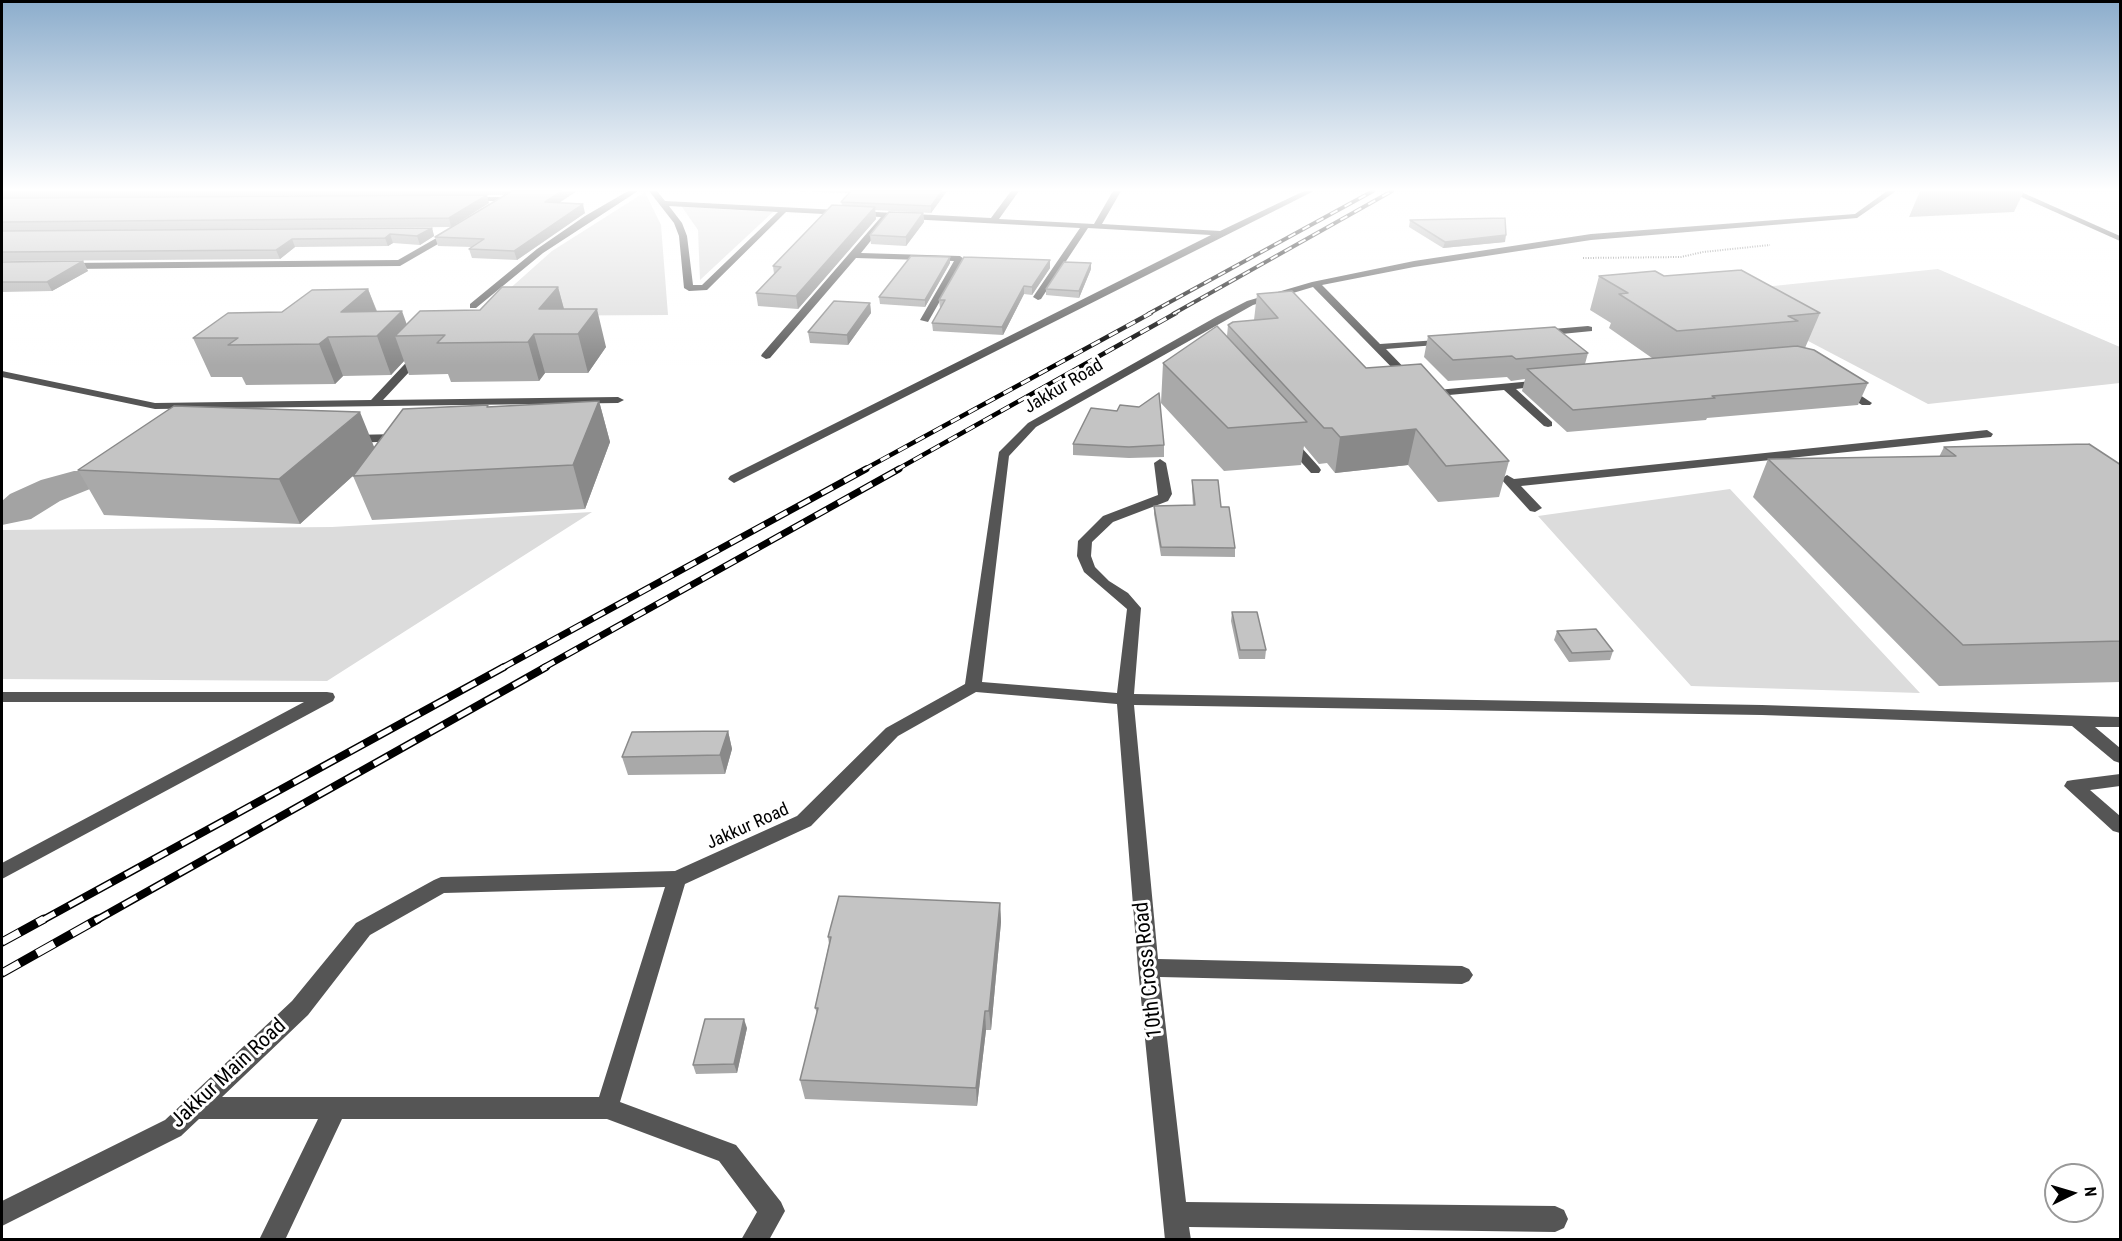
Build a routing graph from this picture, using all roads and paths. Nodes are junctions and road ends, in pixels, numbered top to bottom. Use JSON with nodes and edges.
{"nodes":[{"id":1,"x":423,"y":249,"type":"edge"},
{"id":2,"x":543,"y":249,"type":"edge"},
{"id":3,"x":685,"y":249,"type":"edge"},
{"id":4,"x":744,"y":249,"type":"edge"},
{"id":5,"x":859,"y":249,"type":"edge"},
{"id":6,"x":1070,"y":249,"type":"edge"},
{"id":7,"x":1190,"y":249,"type":"edge"},
{"id":8,"x":1513,"y":249,"type":"edge"},
{"id":9,"x":1733,"y":249,"type":"edge"},
{"id":10,"x":854,"y":255,"type":"junction"},
{"id":11,"x":1579,"y":258,"type":"dead end"},
{"id":12,"x":60,"y":266,"type":"edge"},
{"id":13,"x":1315,"y":284,"type":"junction"},
{"id":14,"x":1038,"y":297,"type":"dead end"},
{"id":15,"x":473,"y":306,"type":"dead end"},
{"id":16,"x":925,"y":320,"type":"dead end"},
{"id":17,"x":1588,"y":329,"type":"dead end"},
{"id":18,"x":1530,"y":334,"type":"edge"},
{"id":19,"x":1459,"y":340,"type":"edge"},
{"id":20,"x":427,"y":347,"type":"edge"},
{"id":21,"x":1377,"y":347,"type":"junction"},
{"id":22,"x":766,"y":356,"type":"dead end"},
{"id":23,"x":2,"y":374,"type":"edge"},
{"id":24,"x":15,"y":377,"type":"junction"},
{"id":25,"x":1551,"y":382,"type":"edge"},
{"id":26,"x":1837,"y":384,"type":"edge"},
{"id":27,"x":2,"y":385,"type":"edge"},
{"id":28,"x":1507,"y":387,"type":"junction"},
{"id":29,"x":618,"y":400,"type":"dead end"},
{"id":30,"x":421,"y":402,"type":"junction"},
{"id":31,"x":374,"y":403,"type":"junction"},
{"id":32,"x":1866,"y":403,"type":"edge"},
{"id":33,"x":1548,"y":424,"type":"dead end"},
{"id":34,"x":1987,"y":434,"type":"dead end"},
{"id":35,"x":1285,"y":435,"type":"edge"},
{"id":36,"x":389,"y":438,"type":"junction"},
{"id":37,"x":413,"y":438,"type":"edge"},
{"id":38,"x":342,"y":439,"type":"edge"},
{"id":39,"x":1160,"y":463,"type":"dead end"},
{"id":40,"x":1495,"y":467,"type":"edge"},
{"id":41,"x":1315,"y":470,"type":"dead end"},
{"id":42,"x":734,"y":479,"type":"dead end"},
{"id":43,"x":1511,"y":483,"type":"junction"},
{"id":44,"x":1535,"y":508,"type":"dead end"},
{"id":45,"x":973,"y":687,"type":"junction"},
{"id":46,"x":2,"y":698,"type":"edge"},
{"id":47,"x":1125,"y":699,"type":"junction"},
{"id":48,"x":2078,"y":722,"type":"junction"},
{"id":49,"x":2121,"y":722,"type":"edge"},
{"id":50,"x":2121,"y":757,"type":"edge"},
{"id":51,"x":2121,"y":780,"type":"edge"},
{"id":52,"x":2121,"y":825,"type":"edge"},
{"id":53,"x":2,"y":872,"type":"edge"},
{"id":54,"x":677,"y":879,"type":"junction"},
{"id":55,"x":363,"y":929,"type":"joint"},
{"id":56,"x":1148,"y":968,"type":"junction"},
{"id":57,"x":1462,"y":975,"type":"dead end"},
{"id":58,"x":194,"y":1108,"type":"junction"},
{"id":59,"x":335,"y":1108,"type":"junction"},
{"id":60,"x":607,"y":1108,"type":"junction"},
{"id":61,"x":2,"y":1214,"type":"edge"},
{"id":62,"x":1174,"y":1214,"type":"junction"},
{"id":63,"x":1555,"y":1220,"type":"dead end"},
{"id":64,"x":272,"y":1239,"type":"edge"},
{"id":65,"x":754,"y":1239,"type":"edge"},
{"id":66,"x":1178,"y":1239,"type":"edge"}],
"edges":[{"from":1,"to":12,"type":"street"},
{"from":2,"to":15,"type":"street"},
{"from":3,"to":4,"type":"street"},
{"from":5,"to":10,"type":"street"},
{"from":6,"to":14,"type":"street"},
{"from":7,"to":42,"type":"street"},
{"from":8,"to":13,"type":"street","name":"Jakkur Road"},
{"from":9,"to":11,"type":"path"},
{"from":10,"to":16,"type":"street"},
{"from":10,"to":22,"type":"street"},
{"from":13,"to":21,"type":"street"},
{"from":13,"to":45,"type":"street","name":"Jakkur Road"},
{"from":17,"to":18,"type":"street"},
{"from":19,"to":21,"type":"street"},
{"from":20,"to":31,"type":"street"},
{"from":21,"to":28,"type":"street"},
{"from":23,"to":24,"type":"street"},
{"from":24,"to":27,"type":"street"},
{"from":24,"to":31,"type":"street"},
{"from":25,"to":28,"type":"street"},
{"from":26,"to":32,"type":"street"},
{"from":28,"to":33,"type":"street"},
{"from":29,"to":30,"type":"street"},
{"from":30,"to":31,"type":"street"},
{"from":30,"to":36,"type":"street"},
{"from":34,"to":43,"type":"street"},
{"from":35,"to":41,"type":"street"},
{"from":36,"to":37,"type":"street"},
{"from":36,"to":38,"type":"street"},
{"from":39,"to":47,"type":"street","name":"10th Cross Road"},
{"from":40,"to":43,"type":"street"},
{"from":43,"to":44,"type":"street"},
{"from":45,"to":47,"type":"street"},
{"from":45,"to":54,"type":"street","name":"Jakkur Road"},
{"from":46,"to":53,"type":"street"},
{"from":47,"to":48,"type":"street"},
{"from":47,"to":56,"type":"street","name":"10th Cross Road"},
{"from":48,"to":49,"type":"street"},
{"from":48,"to":50,"type":"street"},
{"from":51,"to":52,"type":"street"},
{"from":54,"to":55,"type":"street","name":"Jakkur Road"},
{"from":54,"to":60,"type":"street"},
{"from":55,"to":58,"type":"street","name":"Jakkur Main Road"},
{"from":56,"to":57,"type":"street"},
{"from":56,"to":62,"type":"street","name":"10th Cross Road"},
{"from":58,"to":59,"type":"street"},
{"from":58,"to":61,"type":"street","name":"Jakkur Main Road"},
{"from":59,"to":60,"type":"street"},
{"from":59,"to":64,"type":"street"},
{"from":60,"to":65,"type":"street"},
{"from":62,"to":63,"type":"street"},
{"from":62,"to":66,"type":"street","name":"10th Cross Road"}]}
